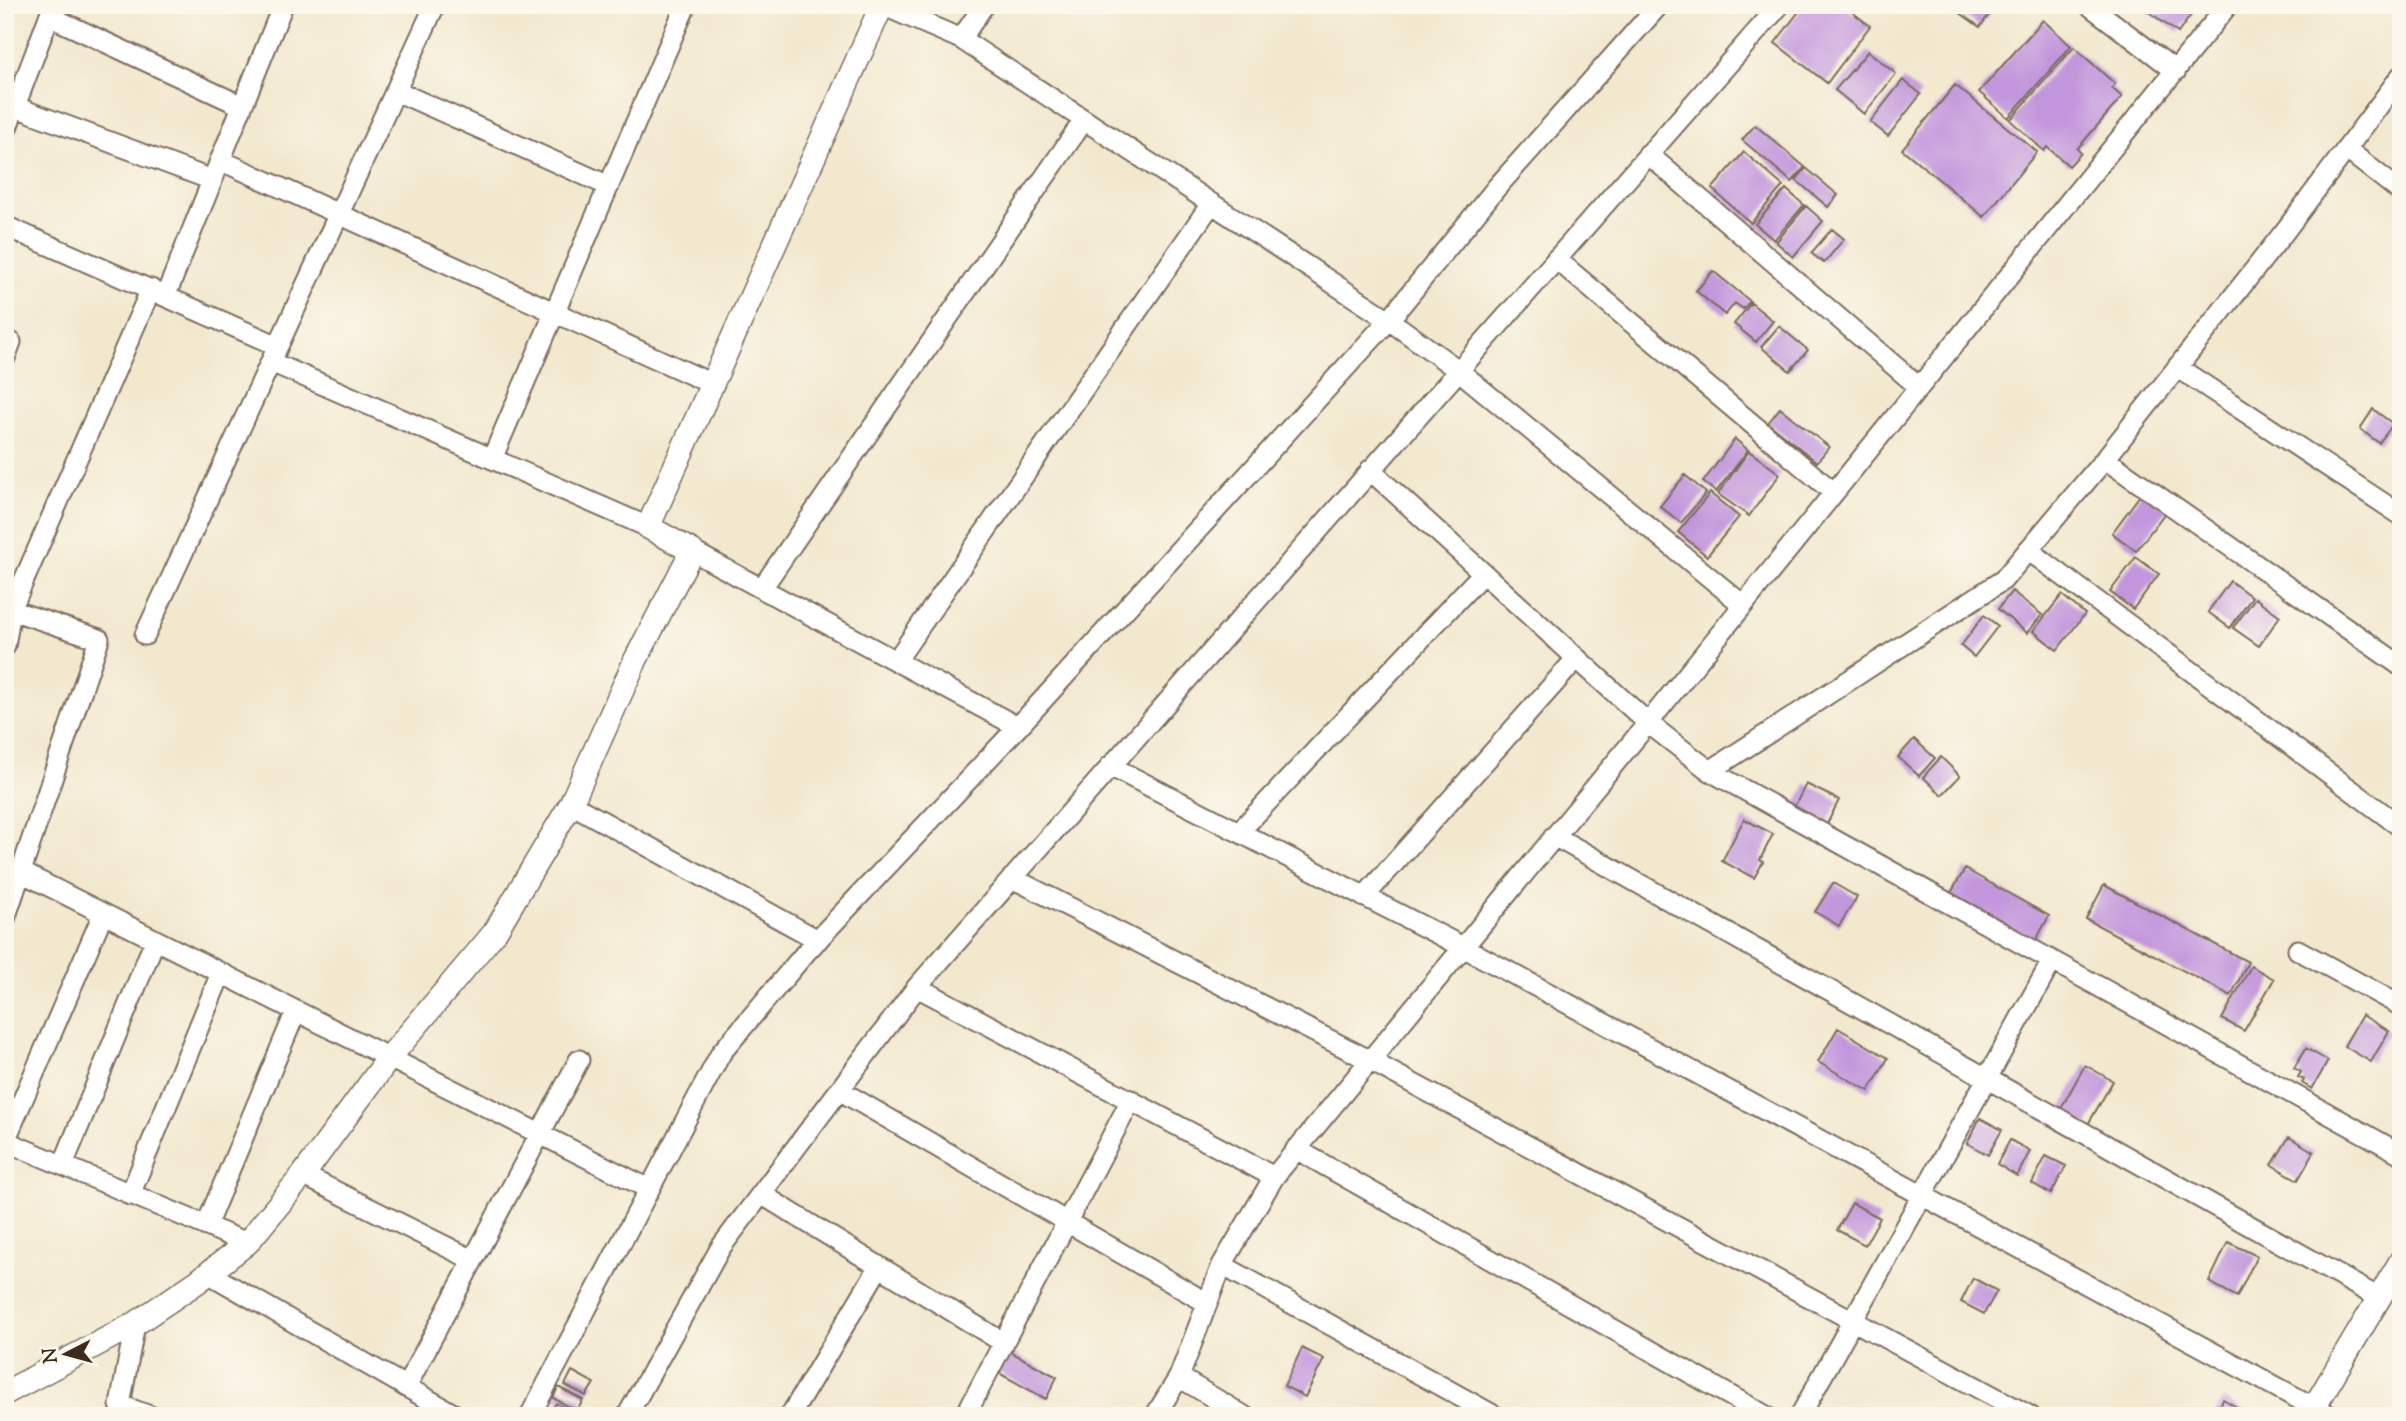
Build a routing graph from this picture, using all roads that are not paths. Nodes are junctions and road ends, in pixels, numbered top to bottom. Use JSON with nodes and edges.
{"nodes":[{"id":1,"x":283,"y":5,"type":"edge"},
{"id":2,"x":435,"y":5,"type":"edge"},
{"id":3,"x":686,"y":5,"type":"edge"},
{"id":4,"x":882,"y":5,"type":"edge"},
{"id":5,"x":984,"y":5,"type":"edge"},
{"id":6,"x":1659,"y":5,"type":"edge"},
{"id":7,"x":1780,"y":5,"type":"edge"},
{"id":8,"x":2089,"y":5,"type":"edge"},
{"id":9,"x":2228,"y":5,"type":"edge"},
{"id":10,"x":51,"y":11,"type":"edge"},
{"id":11,"x":961,"y":39,"type":"junction"},
{"id":12,"x":2176,"y":71,"type":"junction"},
{"id":13,"x":2401,"y":76,"type":"edge"},
{"id":14,"x":396,"y":91,"type":"junction"},
{"id":15,"x":10,"y":105,"type":"edge"},
{"id":16,"x":242,"y":106,"type":"junction"},
{"id":17,"x":1084,"y":120,"type":"junction"},
{"id":18,"x":5,"y":133,"type":"edge"},
{"id":19,"x":2346,"y":149,"type":"junction"},
{"id":20,"x":1648,"y":154,"type":"junction"},
{"id":21,"x":220,"y":160,"type":"junction"},
{"id":22,"x":212,"y":180,"type":"junction"},
{"id":23,"x":609,"y":186,"type":"junction"},
{"id":24,"x":2401,"y":192,"type":"edge"},
{"id":25,"x":1211,"y":204,"type":"junction"},
{"id":26,"x":339,"y":214,"type":"junction"},
{"id":27,"x":5,"y":226,"type":"edge"},
{"id":28,"x":1556,"y":259,"type":"junction"},
{"id":29,"x":158,"y":292,"type":"junction"},
{"id":30,"x":555,"y":313,"type":"junction"},
{"id":31,"x":1389,"y":320,"type":"junction"},
{"id":32,"x":5,"y":339,"type":"edge"},
{"id":33,"x":275,"y":354,"type":"junction"},
{"id":34,"x":5,"y":358,"type":"edge"},
{"id":35,"x":2178,"y":367,"type":"junction"},
{"id":36,"x":1458,"y":370,"type":"junction"},
{"id":37,"x":712,"y":384,"type":"junction"},
{"id":38,"x":1919,"y":387,"type":"junction"},
{"id":39,"x":492,"y":459,"type":"junction"},
{"id":40,"x":2105,"y":459,"type":"junction"},
{"id":41,"x":1370,"y":470,"type":"junction"},
{"id":42,"x":1833,"y":492,"type":"junction"},
{"id":43,"x":2401,"y":515,"type":"edge"},
{"id":44,"x":648,"y":527,"type":"junction"},
{"id":45,"x":2028,"y":550,"type":"junction"},
{"id":46,"x":692,"y":551,"type":"junction"},
{"id":47,"x":1483,"y":573,"type":"junction"},
{"id":48,"x":762,"y":588,"type":"junction"},
{"id":49,"x":1743,"y":605,"type":"junction"},
{"id":50,"x":8,"y":609,"type":"edge"},
{"id":51,"x":145,"y":635,"type":"dead end"},
{"id":52,"x":5,"y":646,"type":"edge"},
{"id":53,"x":1576,"y":659,"type":"junction"},
{"id":54,"x":896,"y":661,"type":"junction"},
{"id":55,"x":2401,"y":666,"type":"edge"},
{"id":56,"x":1648,"y":723,"type":"junction"},
{"id":57,"x":1018,"y":727,"type":"junction"},
{"id":58,"x":1110,"y":766,"type":"junction"},
{"id":59,"x":1710,"y":771,"type":"junction"},
{"id":60,"x":571,"y":804,"type":"junction"},
{"id":61,"x":2401,"y":827,"type":"edge"},
{"id":62,"x":1239,"y":832,"type":"junction"},
{"id":63,"x":1554,"y":836,"type":"junction"},
{"id":64,"x":21,"y":872,"type":"junction"},
{"id":65,"x":1012,"y":878,"type":"junction"},
{"id":66,"x":1364,"y":897,"type":"junction"},
{"id":67,"x":103,"y":914,"type":"junction"},
{"id":68,"x":5,"y":919,"type":"edge"},
{"id":69,"x":155,"y":940,"type":"junction"},
{"id":70,"x":818,"y":940,"type":"junction"},
{"id":71,"x":1463,"y":947,"type":"junction"},
{"id":72,"x":2298,"y":950,"type":"dead end"},
{"id":73,"x":2052,"y":961,"type":"junction"},
{"id":74,"x":221,"y":973,"type":"junction"},
{"id":75,"x":916,"y":987,"type":"junction"},
{"id":76,"x":2401,"y":1006,"type":"edge"},
{"id":77,"x":296,"y":1011,"type":"junction"},
{"id":78,"x":389,"y":1058,"type":"junction"},
{"id":79,"x":579,"y":1060,"type":"dead end"},
{"id":80,"x":1369,"y":1060,"type":"junction"},
{"id":81,"x":1987,"y":1078,"type":"junction"},
{"id":82,"x":839,"y":1090,"type":"junction"},
{"id":83,"x":1131,"y":1101,"type":"junction"},
{"id":84,"x":538,"y":1133,"type":"junction"},
{"id":85,"x":5,"y":1141,"type":"edge"},
{"id":86,"x":1296,"y":1149,"type":"junction"},
{"id":87,"x":2401,"y":1154,"type":"edge"},
{"id":88,"x":63,"y":1165,"type":"junction"},
{"id":89,"x":303,"y":1175,"type":"junction"},
{"id":90,"x":1274,"y":1177,"type":"junction"},
{"id":91,"x":649,"y":1189,"type":"junction"},
{"id":92,"x":761,"y":1194,"type":"junction"},
{"id":93,"x":130,"y":1195,"type":"junction"},
{"id":94,"x":1922,"y":1195,"type":"junction"},
{"id":95,"x":1068,"y":1222,"type":"junction"},
{"id":96,"x":206,"y":1226,"type":"junction"},
{"id":97,"x":247,"y":1243,"type":"junction"},
{"id":98,"x":472,"y":1260,"type":"junction"},
{"id":99,"x":2401,"y":1262,"type":"edge"},
{"id":100,"x":1222,"y":1265,"type":"junction"},
{"id":101,"x":879,"y":1267,"type":"junction"},
{"id":102,"x":208,"y":1273,"type":"junction"},
{"id":103,"x":2379,"y":1298,"type":"junction"},
{"id":104,"x":1207,"y":1303,"type":"junction"},
{"id":105,"x":1853,"y":1320,"type":"junction"},
{"id":106,"x":135,"y":1324,"type":"junction"},
{"id":107,"x":1004,"y":1343,"type":"junction"},
{"id":108,"x":1179,"y":1377,"type":"junction"},
{"id":109,"x":406,"y":1387,"type":"junction"},
{"id":110,"x":5,"y":1393,"type":"edge"},
{"id":111,"x":2318,"y":1413,"type":"edge"},
{"id":112,"x":150,"y":1416,"type":"edge"},
{"id":113,"x":457,"y":1416,"type":"edge"},
{"id":114,"x":530,"y":1416,"type":"edge"},
{"id":115,"x":627,"y":1416,"type":"edge"},
{"id":116,"x":790,"y":1416,"type":"edge"},
{"id":117,"x":965,"y":1416,"type":"edge"},
{"id":118,"x":1155,"y":1416,"type":"edge"},
{"id":119,"x":1244,"y":1416,"type":"edge"},
{"id":120,"x":1495,"y":1416,"type":"edge"},
{"id":121,"x":1766,"y":1416,"type":"edge"},
{"id":122,"x":1800,"y":1416,"type":"edge"},
{"id":123,"x":2031,"y":1416,"type":"edge"}],
"edges":[{"from":1,"to":16,"type":"street"},
{"from":2,"to":14,"type":"street"},
{"from":3,"to":23,"type":"street"},
{"from":4,"to":11,"type":"street"},
{"from":4,"to":37,"type":"street"},
{"from":5,"to":11,"type":"street"},
{"from":6,"to":31,"type":"street"},
{"from":7,"to":20,"type":"street"},
{"from":8,"to":12,"type":"street"},
{"from":9,"to":12,"type":"street"},
{"from":10,"to":15,"type":"street"},
{"from":10,"to":16,"type":"street"},
{"from":11,"to":17,"type":"street"},
{"from":12,"to":38,"type":"street"},
{"from":13,"to":19,"type":"street"},
{"from":14,"to":23,"type":"street"},
{"from":14,"to":26,"type":"street"},
{"from":15,"to":18,"type":"street"},
{"from":15,"to":22,"type":"street"},
{"from":16,"to":21,"type":"street"},
{"from":17,"to":25,"type":"street"},
{"from":17,"to":48,"type":"street"},
{"from":19,"to":24,"type":"street"},
{"from":19,"to":35,"type":"street"},
{"from":20,"to":28,"type":"street"},
{"from":20,"to":38,"type":"street"},
{"from":21,"to":22,"type":"street"},
{"from":21,"to":26,"type":"street"},
{"from":22,"to":29,"type":"street"},
{"from":23,"to":30,"type":"street"},
{"from":25,"to":31,"type":"street"},
{"from":25,"to":54,"type":"street"},
{"from":26,"to":30,"type":"street"},
{"from":26,"to":33,"type":"street"},
{"from":27,"to":29,"type":"street"},
{"from":28,"to":36,"type":"street"},
{"from":28,"to":42,"type":"street"},
{"from":29,"to":33,"type":"street"},
{"from":29,"to":50,"type":"street"},
{"from":30,"to":37,"type":"street"},
{"from":30,"to":39,"type":"street"},
{"from":31,"to":36,"type":"street"},
{"from":31,"to":57,"type":"street"},
{"from":32,"to":34,"type":"street"},
{"from":33,"to":39,"type":"street"},
{"from":33,"to":51,"type":"street"},
{"from":35,"to":40,"type":"street"},
{"from":35,"to":43,"type":"street"},
{"from":36,"to":41,"type":"street"},
{"from":36,"to":49,"type":"street"},
{"from":37,"to":44,"type":"street"},
{"from":38,"to":42,"type":"street"},
{"from":39,"to":44,"type":"street"},
{"from":40,"to":45,"type":"street"},
{"from":40,"to":55,"type":"street"},
{"from":41,"to":47,"type":"street"},
{"from":41,"to":58,"type":"street"},
{"from":42,"to":49,"type":"street"},
{"from":44,"to":46,"type":"street"},
{"from":45,"to":59,"type":"street"},
{"from":45,"to":61,"type":"street"},
{"from":46,"to":48,"type":"street"},
{"from":46,"to":60,"type":"street"},
{"from":47,"to":53,"type":"street"},
{"from":47,"to":62,"type":"street"},
{"from":48,"to":54,"type":"street"},
{"from":49,"to":56,"type":"street"},
{"from":50,"to":52,"type":"street"},
{"from":50,"to":64,"type":"street"},
{"from":53,"to":56,"type":"street"},
{"from":53,"to":66,"type":"street"},
{"from":54,"to":57,"type":"street"},
{"from":56,"to":59,"type":"street"},
{"from":56,"to":63,"type":"street"},
{"from":57,"to":70,"type":"street"},
{"from":58,"to":62,"type":"street"},
{"from":58,"to":65,"type":"street"},
{"from":59,"to":73,"type":"street"},
{"from":60,"to":70,"type":"street"},
{"from":60,"to":78,"type":"street"},
{"from":62,"to":66,"type":"street"},
{"from":63,"to":71,"type":"street"},
{"from":63,"to":81,"type":"street"},
{"from":64,"to":67,"type":"street"},
{"from":64,"to":68,"type":"street"},
{"from":65,"to":75,"type":"street"},
{"from":65,"to":80,"type":"street"},
{"from":66,"to":71,"type":"street"},
{"from":67,"to":69,"type":"street"},
{"from":67,"to":85,"type":"street"},
{"from":69,"to":74,"type":"street"},
{"from":69,"to":88,"type":"street"},
{"from":70,"to":91,"type":"street"},
{"from":71,"to":80,"type":"street"},
{"from":71,"to":94,"type":"street"},
{"from":72,"to":76,"type":"street"},
{"from":73,"to":81,"type":"street"},
{"from":73,"to":87,"type":"street"},
{"from":74,"to":77,"type":"street"},
{"from":74,"to":93,"type":"street"},
{"from":75,"to":82,"type":"street"},
{"from":75,"to":83,"type":"street"},
{"from":77,"to":78,"type":"street"},
{"from":77,"to":96,"type":"street"},
{"from":78,"to":84,"type":"street"},
{"from":78,"to":89,"type":"street"},
{"from":79,"to":84,"type":"street"},
{"from":80,"to":86,"type":"street"},
{"from":80,"to":105,"type":"street"},
{"from":81,"to":94,"type":"street"},
{"from":81,"to":103,"type":"street"},
{"from":82,"to":92,"type":"street"},
{"from":82,"to":95,"type":"street"},
{"from":83,"to":90,"type":"street"},
{"from":83,"to":95,"type":"street"},
{"from":84,"to":91,"type":"street"},
{"from":84,"to":98,"type":"street"},
{"from":85,"to":88,"type":"street"},
{"from":86,"to":90,"type":"street"},
{"from":86,"to":121,"type":"street"},
{"from":88,"to":93,"type":"street"},
{"from":89,"to":97,"type":"street"},
{"from":89,"to":98,"type":"street"},
{"from":90,"to":100,"type":"street"},
{"from":91,"to":114,"type":"street"},
{"from":92,"to":101,"type":"street"},
{"from":92,"to":115,"type":"street"},
{"from":93,"to":96,"type":"street"},
{"from":94,"to":105,"type":"street"},
{"from":94,"to":111,"type":"street"},
{"from":95,"to":104,"type":"street"},
{"from":95,"to":107,"type":"street"},
{"from":96,"to":97,"type":"street"},
{"from":97,"to":102,"type":"street"},
{"from":98,"to":109,"type":"street"},
{"from":99,"to":103,"type":"street"},
{"from":100,"to":104,"type":"street"},
{"from":100,"to":120,"type":"street"},
{"from":101,"to":107,"type":"street"},
{"from":101,"to":116,"type":"street"},
{"from":102,"to":106,"type":"street"},
{"from":102,"to":109,"type":"street"},
{"from":103,"to":111,"type":"street"},
{"from":104,"to":108,"type":"street"},
{"from":105,"to":122,"type":"street"},
{"from":105,"to":123,"type":"street"},
{"from":106,"to":110,"type":"street"},
{"from":106,"to":112,"type":"street"},
{"from":107,"to":117,"type":"street"},
{"from":108,"to":118,"type":"street"},
{"from":108,"to":119,"type":"street"},
{"from":109,"to":113,"type":"street"}]}
